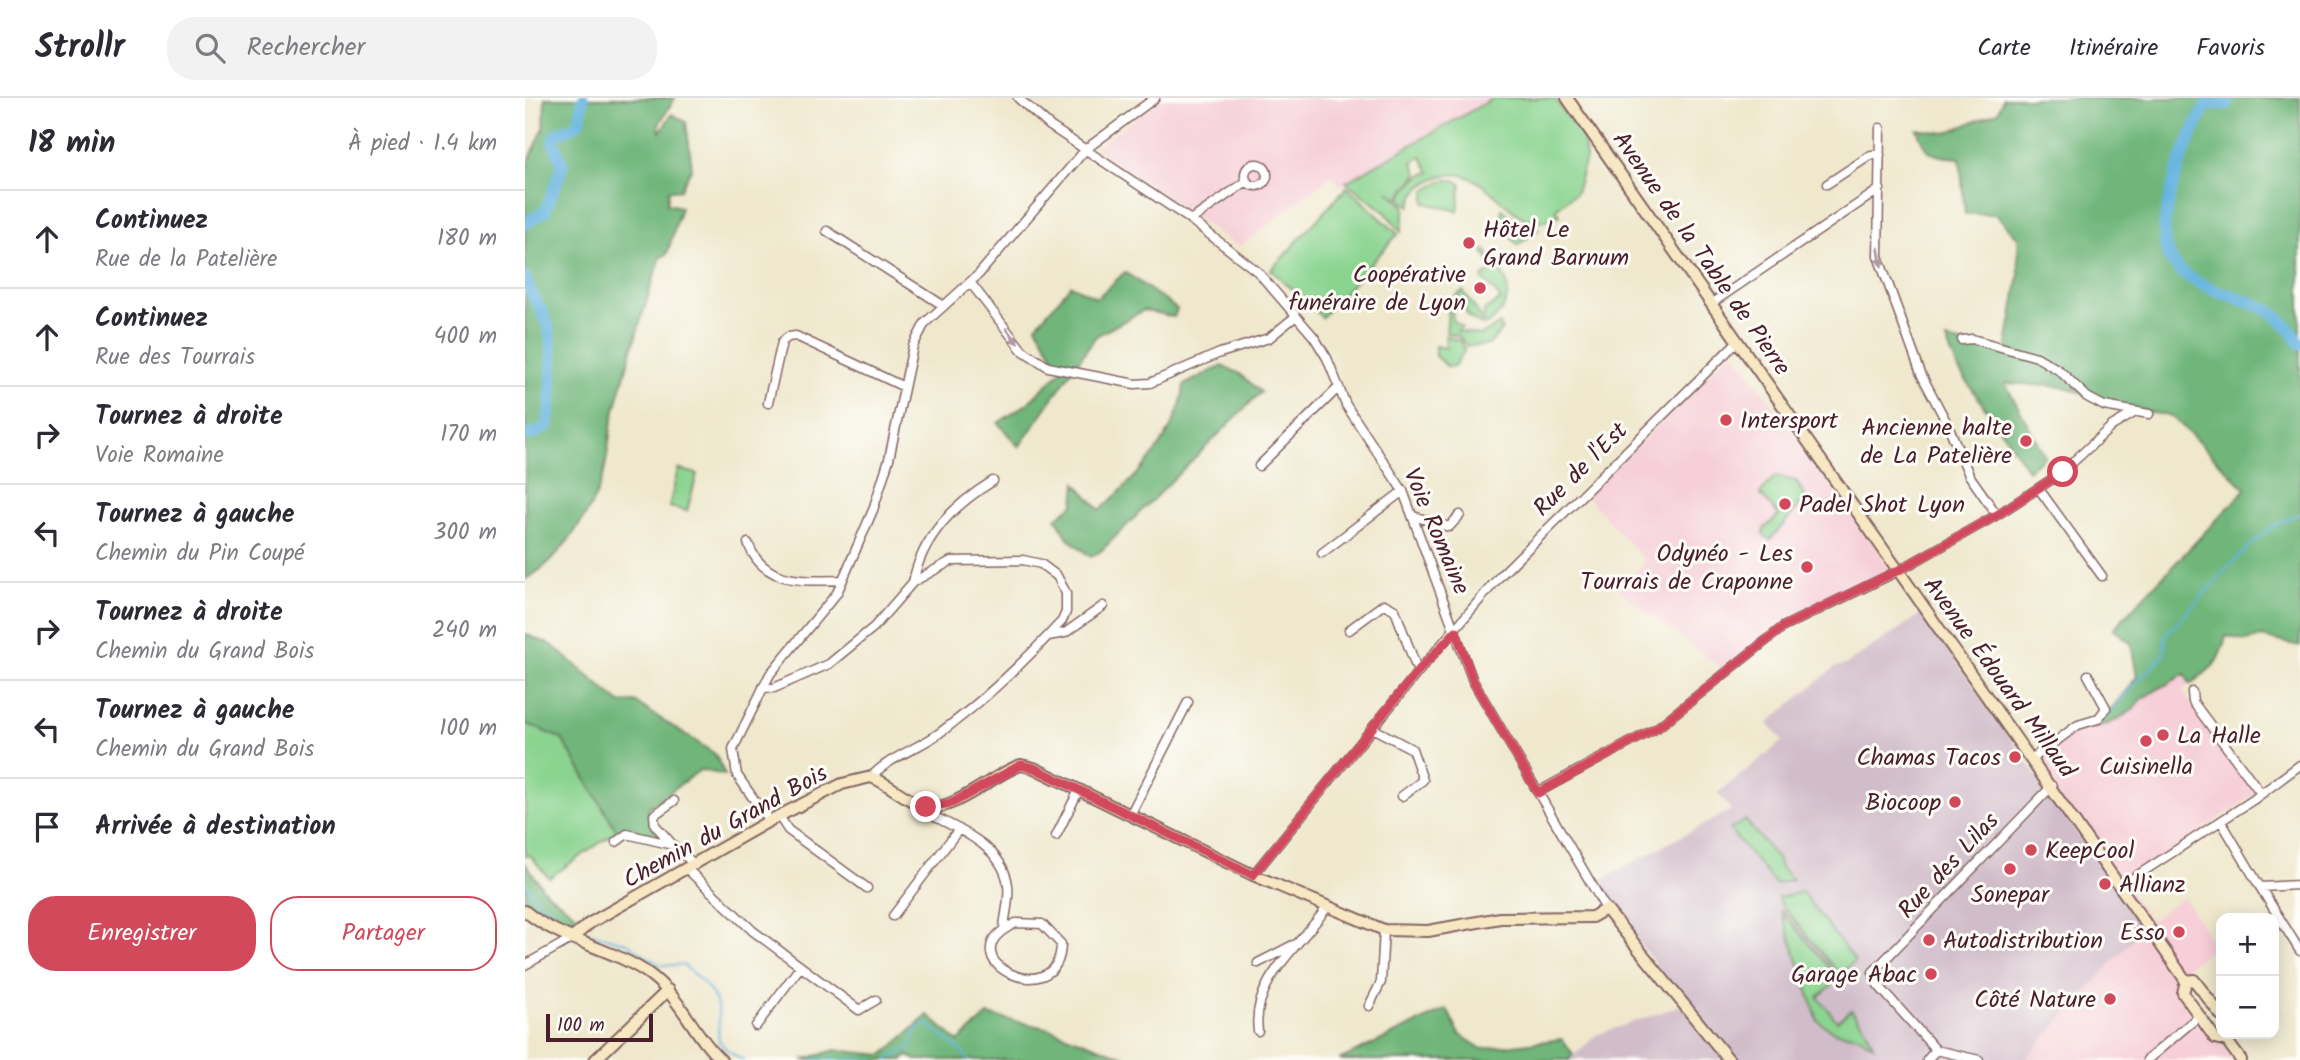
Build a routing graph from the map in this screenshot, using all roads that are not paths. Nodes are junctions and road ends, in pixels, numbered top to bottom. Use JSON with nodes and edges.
{"nodes":[{"id":1,"x":1018,"y":98,"type":"edge"},
{"id":2,"x":1155,"y":98,"type":"edge"},
{"id":3,"x":1569,"y":99,"type":"edge"},
{"id":4,"x":1880,"y":128,"type":"dead end"},
{"id":5,"x":1086,"y":149,"type":"junction"},
{"id":6,"x":1880,"y":155,"type":"junction"},
{"id":7,"x":1247,"y":181,"type":"dead end"},
{"id":8,"x":1827,"y":184,"type":"dead end"},
{"id":9,"x":1880,"y":189,"type":"junction"},
{"id":10,"x":1191,"y":220,"type":"junction"},
{"id":11,"x":827,"y":232,"type":"dead end"},
{"id":12,"x":971,"y":282,"type":"junction"},
{"id":13,"x":1712,"y":303,"type":"junction"},
{"id":14,"x":944,"y":306,"type":"junction"},
{"id":15,"x":1296,"y":316,"type":"junction"},
{"id":16,"x":1962,"y":340,"type":"dead end"},
{"id":17,"x":1738,"y":341,"type":"junction"},
{"id":18,"x":904,"y":387,"type":"junction"},
{"id":19,"x":1339,"y":387,"type":"junction"},
{"id":20,"x":1779,"y":398,"type":"joint"},
{"id":21,"x":768,"y":403,"type":"dead end"},
{"id":22,"x":2134,"y":413,"type":"junction"},
{"id":23,"x":2149,"y":414,"type":"dead end"},
{"id":24,"x":1259,"y":466,"type":"dead end"},
{"id":25,"x":993,"y":481,"type":"dead end"},
{"id":26,"x":2041,"y":487,"type":"junction"},
{"id":27,"x":1403,"y":491,"type":"junction"},
{"id":28,"x":1460,"y":515,"type":"dead end"},
{"id":29,"x":1997,"y":515,"type":"junction"},
{"id":30,"x":1413,"y":516,"type":"junction"},
{"id":31,"x":748,"y":543,"type":"dead end"},
{"id":32,"x":1322,"y":553,"type":"dead end"},
{"id":33,"x":1898,"y":571,"type":"junction"},
{"id":34,"x":2102,"y":576,"type":"dead end"},
{"id":35,"x":842,"y":580,"type":"junction"},
{"id":36,"x":913,"y":582,"type":"junction"},
{"id":37,"x":1103,"y":606,"type":"dead end"},
{"id":38,"x":1349,"y":630,"type":"dead end"},
{"id":39,"x":1456,"y":631,"type":"junction"},
{"id":40,"x":1048,"y":636,"type":"junction"},
{"id":41,"x":1418,"y":671,"type":"junction"},
{"id":42,"x":2088,"y":675,"type":"dead end"},
{"id":43,"x":763,"y":687,"type":"junction"},
{"id":44,"x":2192,"y":692,"type":"dead end"},
{"id":45,"x":1188,"y":702,"type":"dead end"},
{"id":46,"x":1372,"y":728,"type":"junction"},
{"id":47,"x":2033,"y":758,"type":"junction"},
{"id":48,"x":2300,"y":765,"type":"edge"},
{"id":49,"x":871,"y":777,"type":"junction"},
{"id":50,"x":2052,"y":786,"type":"junction"},
{"id":51,"x":1079,"y":790,"type":"junction"},
{"id":52,"x":2260,"y":792,"type":"junction"},
{"id":53,"x":1538,"y":793,"type":"junction"},
{"id":54,"x":1402,"y":796,"type":"dead end"},
{"id":55,"x":674,"y":801,"type":"dead end"},
{"id":56,"x":926,"y":807,"type":"junction"},
{"id":57,"x":1130,"y":815,"type":"junction"},
{"id":58,"x":774,"y":819,"type":"junction"},
{"id":59,"x":2221,"y":821,"type":"junction"},
{"id":60,"x":959,"y":829,"type":"junction"},
{"id":61,"x":1056,"y":836,"type":"dead end"},
{"id":62,"x":616,"y":842,"type":"dead end"},
{"id":63,"x":673,"y":845,"type":"junction"},
{"id":64,"x":691,"y":867,"type":"junction"},
{"id":65,"x":1253,"y":875,"type":"junction"},
{"id":66,"x":2300,"y":885,"type":"edge"},
{"id":67,"x":2121,"y":887,"type":"junction"},
{"id":68,"x":2260,"y":887,"type":"junction"},
{"id":69,"x":867,"y":888,"type":"dead end"},
{"id":70,"x":1328,"y":906,"type":"junction"},
{"id":71,"x":1607,"y":909,"type":"junction"},
{"id":72,"x":525,"y":911,"type":"edge"},
{"id":73,"x":893,"y":916,"type":"dead end"},
{"id":74,"x":1004,"y":928,"type":"junction"},
{"id":75,"x":1384,"y":930,"type":"junction"},
{"id":76,"x":579,"y":933,"type":"junction"},
{"id":77,"x":1296,"y":943,"type":"junction"},
{"id":78,"x":2300,"y":951,"type":"edge"},
{"id":79,"x":1258,"y":963,"type":"dead end"},
{"id":80,"x":525,"y":965,"type":"edge"},
{"id":81,"x":800,"y":967,"type":"junction"},
{"id":82,"x":2186,"y":981,"type":"junction"},
{"id":83,"x":668,"y":990,"type":"junction"},
{"id":84,"x":876,"y":1000,"type":"dead end"},
{"id":85,"x":1369,"y":1006,"type":"dead end"},
{"id":86,"x":2216,"y":1008,"type":"edge"},
{"id":87,"x":2199,"y":1016,"type":"junction"},
{"id":88,"x":756,"y":1026,"type":"dead end"},
{"id":89,"x":1258,"y":1031,"type":"dead end"},
{"id":90,"x":2226,"y":1039,"type":"edge"},
{"id":91,"x":2230,"y":1039,"type":"edge"},
{"id":92,"x":1936,"y":1050,"type":"junction"},
{"id":93,"x":595,"y":1060,"type":"edge"},
{"id":94,"x":721,"y":1060,"type":"edge"},
{"id":95,"x":1729,"y":1060,"type":"edge"},
{"id":96,"x":1927,"y":1060,"type":"edge"},
{"id":97,"x":1979,"y":1060,"type":"edge"},
{"id":98,"x":2147,"y":1060,"type":"edge"},
{"id":99,"x":2241,"y":1060,"type":"edge"}],
"edges":[{"from":1,"to":5,"type":"street","name":"Voie Romaine"},
{"from":2,"to":5,"type":"street"},
{"from":3,"to":13,"type":"main road","name":"Avenue de la Table de Pierre"},
{"from":4,"to":6,"type":"street"},
{"from":5,"to":10,"type":"street","name":"Voie Romaine"},
{"from":5,"to":12,"type":"street"},
{"from":6,"to":8,"type":"street"},
{"from":6,"to":9,"type":"street"},
{"from":7,"to":10,"type":"street"},
{"from":9,"to":13,"type":"street"},
{"from":9,"to":29,"type":"street","one_way":true},
{"from":10,"to":15,"type":"street","name":"Voie Romaine"},
{"from":11,"to":14,"type":"street"},
{"from":12,"to":14,"type":"street"},
{"from":12,"to":15,"type":"street","one_way":true},
{"from":13,"to":17,"type":"main road","name":"Avenue de la Table de Pierre"},
{"from":14,"to":18,"type":"street"},
{"from":15,"to":19,"type":"street","name":"Voie Romaine"},
{"from":16,"to":22,"type":"street"},
{"from":17,"to":20,"type":"main road","name":"Avenue de la Table de Pierre"},
{"from":17,"to":39,"type":"street","name":"Rue de l'Est"},
{"from":18,"to":21,"type":"street"},
{"from":18,"to":35,"type":"street"},
{"from":19,"to":24,"type":"street"},
{"from":19,"to":27,"type":"street","name":"Voie Romaine"},
{"from":20,"to":33,"type":"main road","name":"Avenue Édouard Millaud"},
{"from":22,"to":23,"type":"street"},
{"from":22,"to":26,"type":"street"},
{"from":25,"to":36,"type":"street"},
{"from":26,"to":29,"type":"street"},
{"from":26,"to":34,"type":"street"},
{"from":27,"to":30,"type":"street","name":"Voie Romaine"},
{"from":27,"to":32,"type":"street"},
{"from":28,"to":30,"type":"street"},
{"from":29,"to":33,"type":"street"},
{"from":30,"to":39,"type":"street","name":"Voie Romaine"},
{"from":31,"to":35,"type":"street"},
{"from":33,"to":47,"type":"main road","name":"Avenue Édouard Millaud"},
{"from":33,"to":53,"type":"street"},
{"from":35,"to":43,"type":"street"},
{"from":36,"to":40,"type":"street"},
{"from":36,"to":43,"type":"street"},
{"from":37,"to":40,"type":"street"},
{"from":38,"to":41,"type":"street"},
{"from":39,"to":41,"type":"street","name":"Rue de l'Est"},
{"from":39,"to":53,"type":"street","name":"Voie Romaine"},
{"from":40,"to":49,"type":"street"},
{"from":41,"to":46,"type":"street","name":"Rue de l'Est"},
{"from":42,"to":47,"type":"street"},
{"from":43,"to":58,"type":"street"},
{"from":44,"to":52,"type":"street"},
{"from":45,"to":57,"type":"street"},
{"from":46,"to":54,"type":"street"},
{"from":46,"to":65,"type":"street","name":"Rue de l'Est"},
{"from":47,"to":50,"type":"main road","name":"Avenue Édouard Millaud"},
{"from":48,"to":52,"type":"street"},
{"from":49,"to":56,"type":"main road"},
{"from":49,"to":58,"type":"main road","name":"Chemin du Grand Bois"},
{"from":50,"to":67,"type":"main road","name":"Avenue Édouard Millaud"},
{"from":50,"to":92,"type":"street","name":"Rue des Lilas"},
{"from":51,"to":56,"type":"main road"},
{"from":51,"to":57,"type":"main road"},
{"from":51,"to":61,"type":"street"},
{"from":52,"to":59,"type":"street"},
{"from":53,"to":71,"type":"street","name":"Voie Romaine"},
{"from":55,"to":63,"type":"street"},
{"from":56,"to":60,"type":"street"},
{"from":57,"to":65,"type":"main road"},
{"from":58,"to":64,"type":"main road","name":"Chemin du Grand Bois"},
{"from":58,"to":69,"type":"street"},
{"from":59,"to":67,"type":"street"},
{"from":59,"to":68,"type":"street"},
{"from":60,"to":73,"type":"street"},
{"from":60,"to":74,"type":"street"},
{"from":62,"to":63,"type":"street"},
{"from":63,"to":64,"type":"street"},
{"from":64,"to":76,"type":"main road","name":"Chemin du Grand Bois"},
{"from":64,"to":81,"type":"street"},
{"from":65,"to":70,"type":"main road"},
{"from":66,"to":68,"type":"street"},
{"from":67,"to":82,"type":"main road","name":"Avenue Édouard Millaud"},
{"from":68,"to":78,"type":"street"},
{"from":70,"to":75,"type":"main road"},
{"from":70,"to":77,"type":"street"},
{"from":71,"to":75,"type":"main road"},
{"from":71,"to":95,"type":"main road","name":"Voie Romaine"},
{"from":72,"to":76,"type":"main road"},
{"from":74,"to":74,"type":"street"},
{"from":75,"to":85,"type":"street"},
{"from":76,"to":80,"type":"street"},
{"from":76,"to":83,"type":"main road"},
{"from":77,"to":79,"type":"street"},
{"from":77,"to":89,"type":"street"},
{"from":81,"to":84,"type":"street"},
{"from":81,"to":88,"type":"street"},
{"from":82,"to":86,"type":"main road"},
{"from":82,"to":87,"type":"main road"},
{"from":83,"to":93,"type":"main road"},
{"from":83,"to":94,"type":"main road"},
{"from":87,"to":90,"type":"main road"},
{"from":87,"to":98,"type":"street"},
{"from":91,"to":99,"type":"main road"},
{"from":92,"to":96,"type":"street"},
{"from":92,"to":97,"type":"street"}]}
